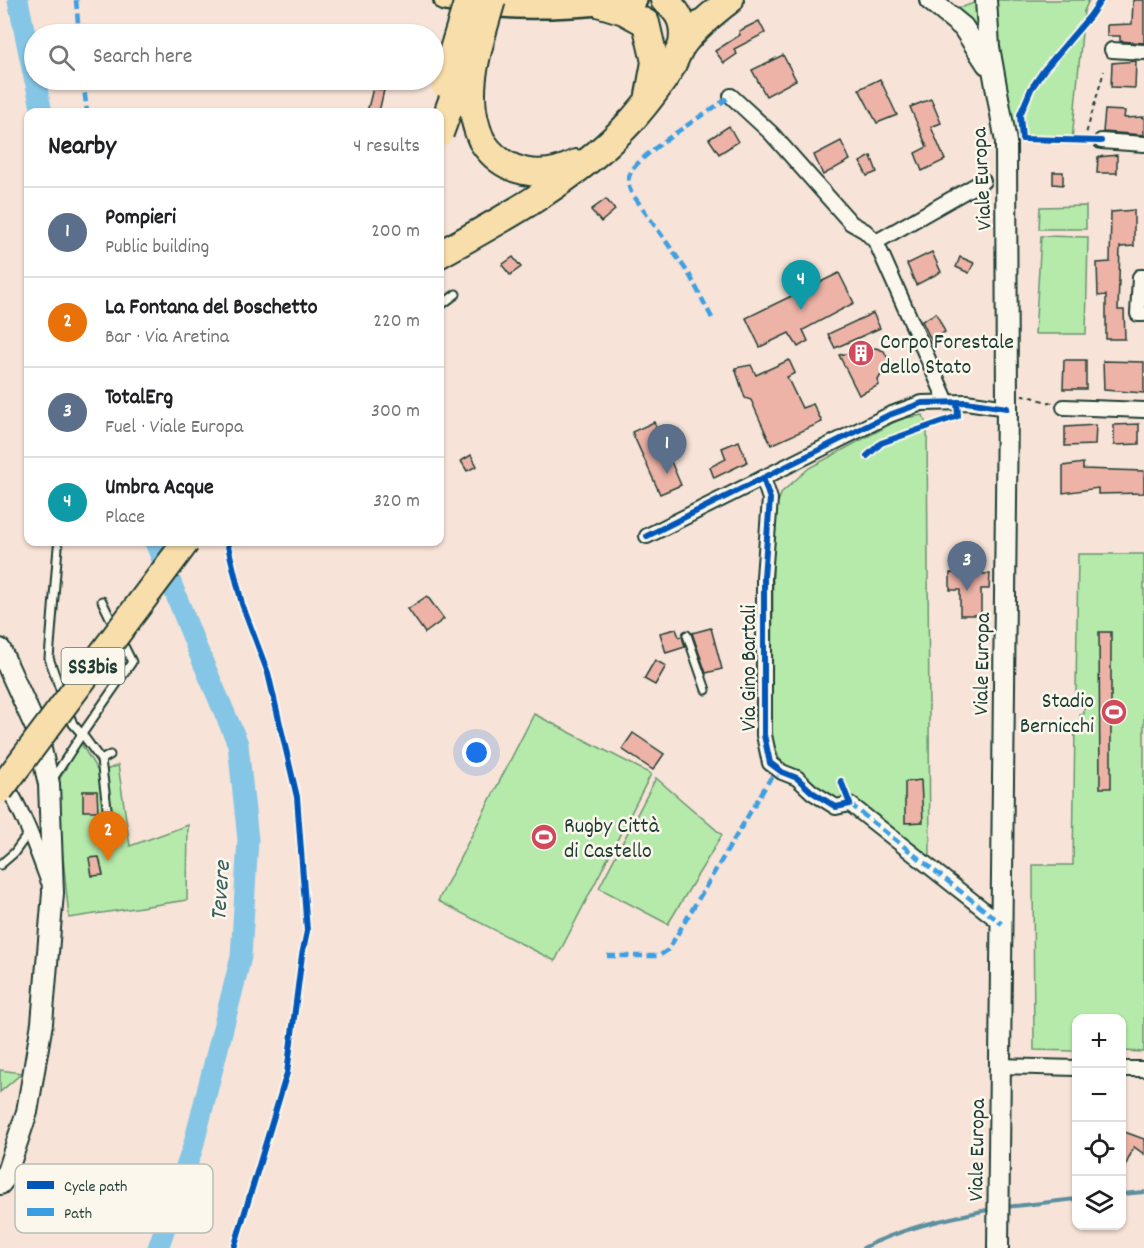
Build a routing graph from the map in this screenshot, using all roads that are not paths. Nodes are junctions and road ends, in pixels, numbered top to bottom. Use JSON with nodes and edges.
{"nodes":[{"id":1,"x":445,"y":0,"type":"edge"},
{"id":2,"x":462,"y":0,"type":"edge"},
{"id":3,"x":468,"y":0,"type":"edge"},
{"id":4,"x":484,"y":0,"type":"edge"},
{"id":5,"x":492,"y":0,"type":"edge"},
{"id":6,"x":636,"y":0,"type":"edge"},
{"id":7,"x":658,"y":0,"type":"edge"},
{"id":8,"x":664,"y":0,"type":"edge"},
{"id":9,"x":730,"y":0,"type":"edge"},
{"id":10,"x":930,"y":0,"type":"edge"},
{"id":11,"x":986,"y":0,"type":"edge"},
{"id":12,"x":601,"y":4,"type":"junction"},
{"id":13,"x":646,"y":23,"type":"junction"},
{"id":14,"x":682,"y":45,"type":"junction"},
{"id":15,"x":1112,"y":50,"type":"dead end"},
{"id":16,"x":1144,"y":52,"type":"edge"},
{"id":17,"x":444,"y":58,"type":"edge"},
{"id":18,"x":444,"y":78,"type":"edge"},
{"id":19,"x":995,"y":81,"type":"junction"},
{"id":20,"x":436,"y":90,"type":"edge"},
{"id":21,"x":440,"y":90,"type":"edge"},
{"id":22,"x":731,"y":96,"type":"dead end"},
{"id":23,"x":647,"y":101,"type":"junction"},
{"id":24,"x":433,"y":108,"type":"edge"},
{"id":25,"x":433,"y":108,"type":"edge"},
{"id":26,"x":444,"y":122,"type":"edge"},
{"id":27,"x":1101,"y":141,"type":"road end"},
{"id":28,"x":1144,"y":144,"type":"edge"},
{"id":29,"x":600,"y":150,"type":"junction"},
{"id":30,"x":983,"y":180,"type":"dead end"},
{"id":31,"x":876,"y":242,"type":"junction"},
{"id":32,"x":444,"y":252,"type":"edge"},
{"id":33,"x":1144,"y":277,"type":"edge"},
{"id":34,"x":456,"y":294,"type":"dead end"},
{"id":35,"x":444,"y":303,"type":"edge"},
{"id":36,"x":1144,"y":314,"type":"edge"},
{"id":37,"x":1013,"y":401,"type":"junction"},
{"id":38,"x":947,"y":402,"type":"junction"},
{"id":39,"x":1064,"y":407,"type":"road end"},
{"id":40,"x":1144,"y":410,"type":"edge"},
{"id":41,"x":763,"y":478,"type":"junction"},
{"id":42,"x":647,"y":536,"type":"dead end"},
{"id":43,"x":165,"y":546,"type":"edge"},
{"id":44,"x":183,"y":546,"type":"edge"},
{"id":45,"x":58,"y":547,"type":"dead end"},
{"id":46,"x":102,"y":601,"type":"dead end"},
{"id":47,"x":687,"y":635,"type":"dead end"},
{"id":48,"x":0,"y":649,"type":"edge"},
{"id":49,"x":706,"y":690,"type":"dead end"},
{"id":50,"x":82,"y":734,"type":"junction"},
{"id":51,"x":110,"y":754,"type":"dead end"},
{"id":52,"x":101,"y":760,"type":"junction"},
{"id":53,"x":0,"y":768,"type":"edge"},
{"id":54,"x":0,"y":775,"type":"edge"},
{"id":55,"x":49,"y":784,"type":"junction"},
{"id":56,"x":0,"y":790,"type":"edge"},
{"id":57,"x":30,"y":831,"type":"junction"},
{"id":58,"x":110,"y":832,"type":"dead end"},
{"id":59,"x":0,"y":865,"type":"edge"},
{"id":60,"x":53,"y":893,"type":"junction"},
{"id":61,"x":1002,"y":924,"type":"junction"},
{"id":62,"x":1000,"y":1066,"type":"junction"},
{"id":63,"x":1072,"y":1068,"type":"edge"},
{"id":64,"x":1126,"y":1069,"type":"edge"},
{"id":65,"x":1144,"y":1069,"type":"edge"},
{"id":66,"x":0,"y":1184,"type":"edge"},
{"id":67,"x":999,"y":1248,"type":"edge"}],
"edges":[{"from":1,"to":12,"type":"main road"},
{"from":2,"to":17,"type":"highway"},
{"from":3,"to":18,"type":"highway","bridge":true},
{"from":4,"to":26,"type":"highway","bridge":true},
{"from":5,"to":29,"type":"highway","bridge":true},
{"from":6,"to":12,"type":"main road"},
{"from":7,"to":13,"type":"highway"},
{"from":8,"to":14,"type":"highway"},
{"from":9,"to":14,"type":"highway"},
{"from":10,"to":19,"type":"main road","name":"Viale Europa"},
{"from":11,"to":19,"type":"main road","name":"Viale Europa"},
{"from":12,"to":13,"type":"highway"},
{"from":13,"to":23,"type":"highway"},
{"from":14,"to":23,"type":"highway"},
{"from":15,"to":16,"type":"street"},
{"from":19,"to":37,"type":"main road","name":"Viale Europa"},
{"from":20,"to":24,"type":"highway"},
{"from":21,"to":25,"type":"highway","bridge":true},
{"from":22,"to":31,"type":"street"},
{"from":23,"to":29,"type":"highway"},
{"from":27,"to":28,"type":"street"},
{"from":29,"to":32,"type":"highway"},
{"from":30,"to":31,"type":"street"},
{"from":31,"to":38,"type":"street"},
{"from":33,"to":36,"type":"street"},
{"from":34,"to":35,"type":"lane"},
{"from":37,"to":38,"type":"street"},
{"from":37,"to":61,"type":"main road","name":"Viale Europa"},
{"from":38,"to":41,"type":"street"},
{"from":39,"to":40,"type":"street"},
{"from":41,"to":42,"type":"street"},
{"from":41,"to":61,"type":"street","name":"Via Gino Bartali"},
{"from":43,"to":53,"type":"highway","number":"SS3bis"},
{"from":44,"to":56,"type":"highway","number":"SS3bis","bridge":true},
{"from":45,"to":50,"type":"lane"},
{"from":46,"to":50,"type":"lane"},
{"from":47,"to":49,"type":"lane"},
{"from":48,"to":55,"type":"main road"},
{"from":50,"to":52,"type":"lane"},
{"from":50,"to":55,"type":"lane"},
{"from":51,"to":52,"type":"lane"},
{"from":52,"to":58,"type":"lane"},
{"from":54,"to":57,"type":"street"},
{"from":55,"to":60,"type":"main road"},
{"from":57,"to":59,"type":"lane"},
{"from":57,"to":60,"type":"street"},
{"from":60,"to":66,"type":"main road"},
{"from":61,"to":62,"type":"main road","name":"Viale Europa"},
{"from":62,"to":63,"type":"street"},
{"from":62,"to":67,"type":"main road","name":"Viale Europa"},
{"from":64,"to":65,"type":"street"}]}
